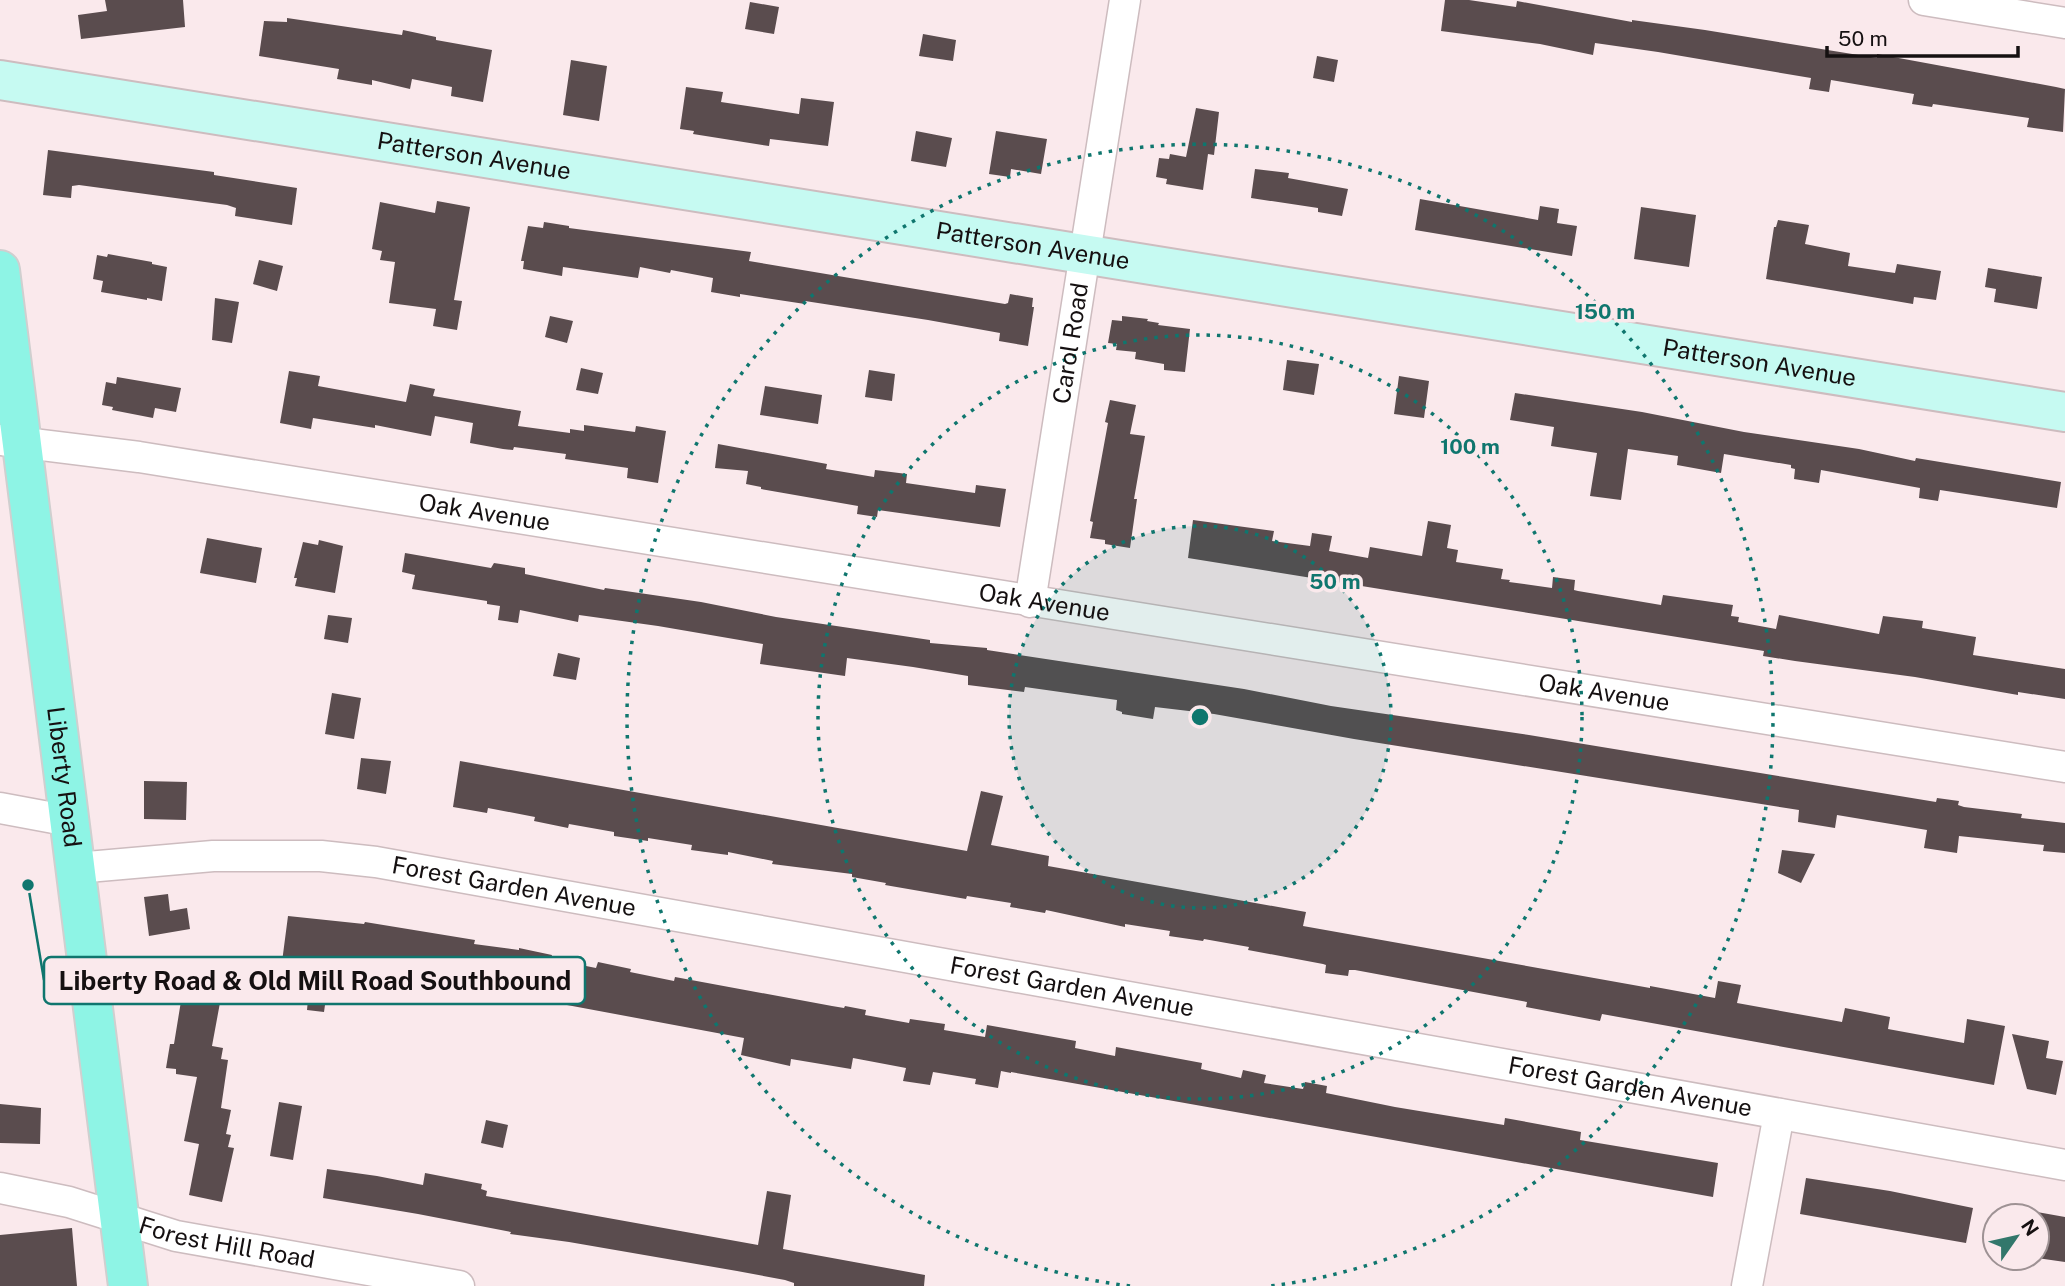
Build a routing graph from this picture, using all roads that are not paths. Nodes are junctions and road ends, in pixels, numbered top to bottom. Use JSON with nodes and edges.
{"nodes":[{"id":1,"x":1125,"y":0,"type":"edge"},
{"id":2,"x":1924,"y":0,"type":"edge"},
{"id":3,"x":2065,"y":23,"type":"edge"},
{"id":4,"x":0,"y":80,"type":"edge"},
{"id":5,"x":1086,"y":253,"type":"junction"},
{"id":6,"x":0,"y":270,"type":"edge"},
{"id":7,"x":2065,"y":412,"type":"edge"},
{"id":8,"x":12,"y":442,"type":"edge"},
{"id":9,"x":1030,"y":601,"type":"junction"},
{"id":10,"x":2065,"y":766,"type":"edge"},
{"id":11,"x":0,"y":808,"type":"edge"},
{"id":12,"x":70,"y":821,"type":"junction"},
{"id":13,"x":76,"y":868,"type":"junction"},
{"id":14,"x":1779,"y":1114,"type":"junction"},
{"id":15,"x":2065,"y":1165,"type":"edge"},
{"id":16,"x":0,"y":1188,"type":"edge"},
{"id":17,"x":120,"y":1218,"type":"junction"},
{"id":18,"x":128,"y":1286,"type":"edge"},
{"id":19,"x":459,"y":1286,"type":"edge"},
{"id":20,"x":1747,"y":1286,"type":"edge"}],
"edges":[{"from":1,"to":5,"type":"street","name":"Carol Road"},
{"from":2,"to":3,"type":"street"},
{"from":4,"to":5,"type":"main road","name":"Patterson Avenue"},
{"from":5,"to":7,"type":"main road","name":"Patterson Avenue"},
{"from":5,"to":9,"type":"street","name":"Carol Road"},
{"from":6,"to":8,"type":"main road","name":"Liberty Road"},
{"from":8,"to":9,"type":"street","name":"Oak Avenue"},
{"from":8,"to":12,"type":"main road","name":"Liberty Road"},
{"from":9,"to":10,"type":"street","name":"Oak Avenue"},
{"from":11,"to":12,"type":"street"},
{"from":12,"to":13,"type":"main road","name":"Liberty Road"},
{"from":13,"to":14,"type":"street","name":"Forest Garden Avenue"},
{"from":13,"to":17,"type":"main road","name":"Liberty Road"},
{"from":14,"to":15,"type":"street","name":"Forest Garden Avenue"},
{"from":14,"to":20,"type":"street"},
{"from":16,"to":17,"type":"street","name":"Forest Hill Road"},
{"from":17,"to":18,"type":"main road","name":"Liberty Road"},
{"from":17,"to":19,"type":"street","name":"Forest Hill Road"}]}
